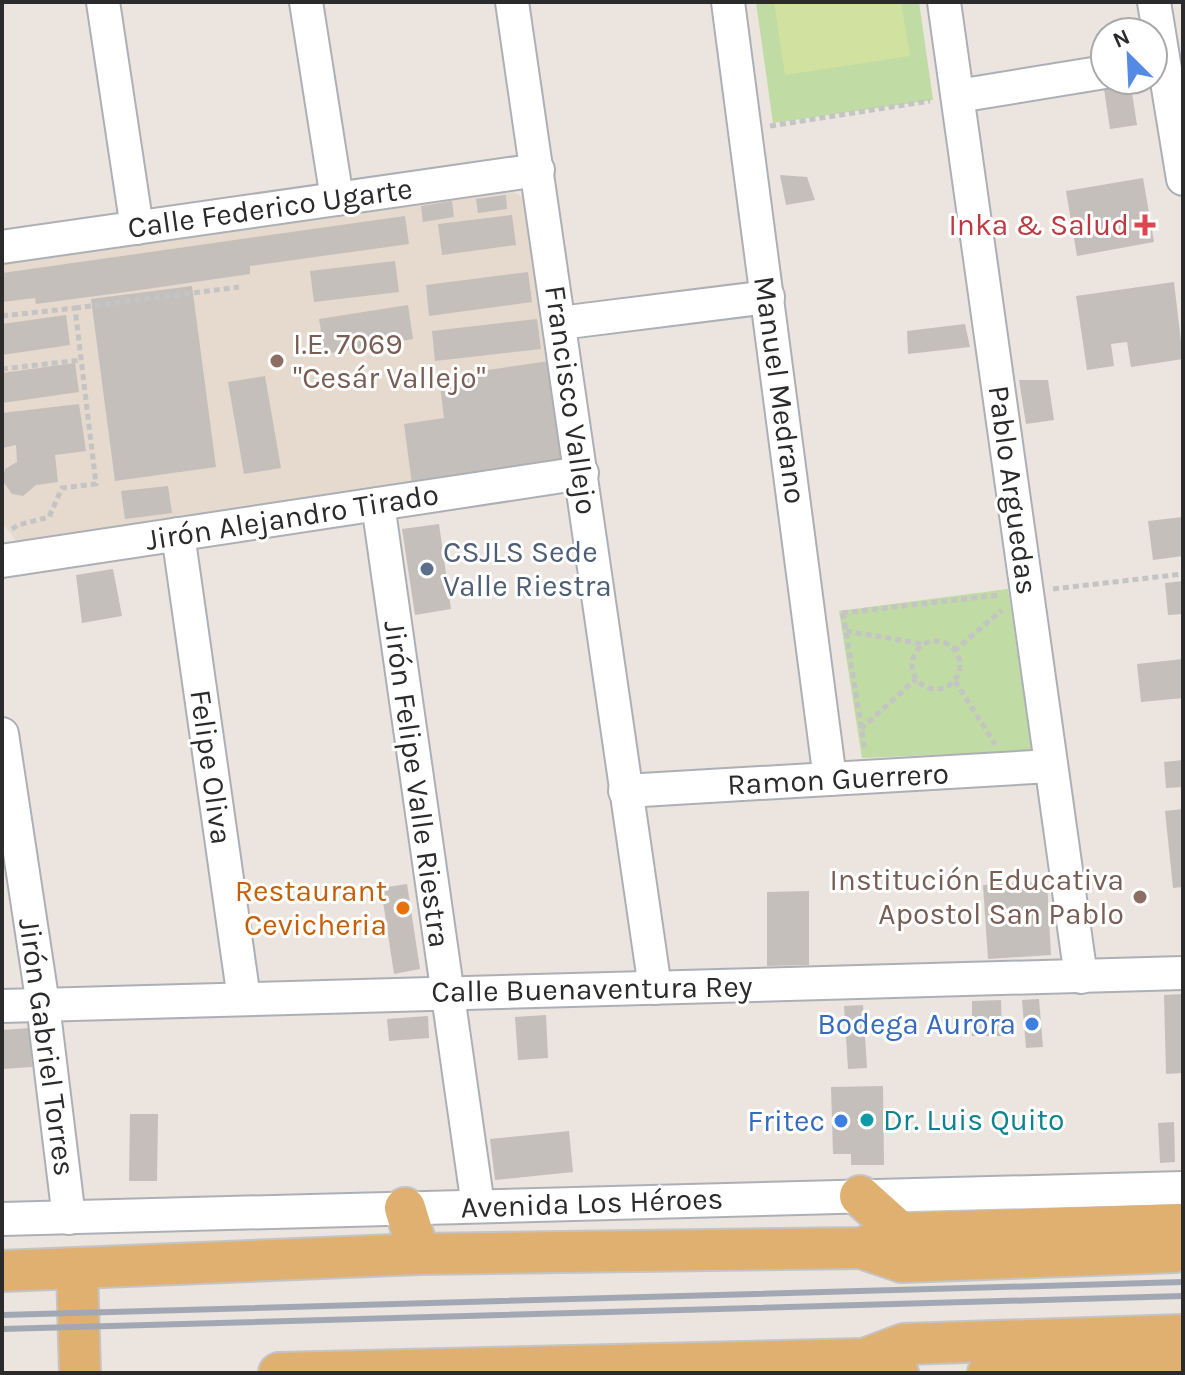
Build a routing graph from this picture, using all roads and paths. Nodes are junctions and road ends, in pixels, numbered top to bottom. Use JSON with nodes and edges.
{"nodes":[{"id":1,"x":103,"y":2,"type":"edge"},
{"id":2,"x":306,"y":2,"type":"edge"},
{"id":3,"x":512,"y":2,"type":"edge"},
{"id":4,"x":728,"y":2,"type":"edge"},
{"id":5,"x":944,"y":2,"type":"edge"},
{"id":6,"x":1089,"y":75,"type":"edge"},
{"id":7,"x":958,"y":96,"type":"junction"},
{"id":8,"x":1165,"y":96,"type":"edge"},
{"id":9,"x":745,"y":130,"type":"junction"},
{"id":10,"x":538,"y":170,"type":"junction"},
{"id":11,"x":1183,"y":179,"type":"edge"},
{"id":12,"x":337,"y":199,"type":"junction"},
{"id":13,"x":137,"y":228,"type":"junction"},
{"id":14,"x":2,"y":247,"type":"edge"},
{"id":15,"x":239,"y":287,"type":"dead end"},
{"id":16,"x":768,"y":297,"type":"junction"},
{"id":17,"x":75,"y":308,"type":"junction"},
{"id":18,"x":2,"y":316,"type":"edge"},
{"id":19,"x":560,"y":323,"type":"junction"},
{"id":20,"x":81,"y":360,"type":"junction"},
{"id":21,"x":2,"y":369,"type":"edge"},
{"id":22,"x":582,"y":473,"type":"junction"},
{"id":23,"x":378,"y":504,"type":"junction"},
{"id":24,"x":178,"y":534,"type":"junction"},
{"id":25,"x":5,"y":546,"type":"edge"},
{"id":26,"x":843,"y":613,"type":"dead end"},
{"id":27,"x":1010,"y":621,"type":"dead end"},
{"id":28,"x":846,"y":631,"type":"junction"},
{"id":29,"x":924,"y":644,"type":"junction"},
{"id":30,"x":954,"y":651,"type":"junction"},
{"id":31,"x":916,"y":679,"type":"junction"},
{"id":32,"x":955,"y":681,"type":"junction"},
{"id":33,"x":861,"y":729,"type":"junction"},
{"id":34,"x":2,"y":734,"type":"edge"},
{"id":35,"x":982,"y":747,"type":"dead end"},
{"id":36,"x":880,"y":751,"type":"dead end"},
{"id":37,"x":1051,"y":766,"type":"junction"},
{"id":38,"x":830,"y":779,"type":"junction"},
{"id":39,"x":625,"y":791,"type":"junction"},
{"id":40,"x":1183,"y":973,"type":"edge"},
{"id":41,"x":1081,"y":977,"type":"junction"},
{"id":42,"x":655,"y":988,"type":"junction"},
{"id":43,"x":446,"y":993,"type":"junction"},
{"id":44,"x":244,"y":999,"type":"junction"},
{"id":45,"x":43,"y":1005,"type":"junction"},
{"id":46,"x":2,"y":1006,"type":"edge"},
{"id":47,"x":1183,"y":1188,"type":"edge"},
{"id":48,"x":860,"y":1196,"type":"junction"},
{"id":49,"x":478,"y":1206,"type":"junction"},
{"id":50,"x":405,"y":1208,"type":"junction"},
{"id":51,"x":69,"y":1218,"type":"junction"},
{"id":52,"x":2,"y":1219,"type":"edge"},
{"id":53,"x":1183,"y":1224,"type":"edge"},
{"id":54,"x":901,"y":1233,"type":"junction"},
{"id":55,"x":861,"y":1248,"type":"junction"},
{"id":56,"x":1183,"y":1252,"type":"edge"},
{"id":57,"x":419,"y":1254,"type":"junction"},
{"id":58,"x":77,"y":1269,"type":"junction"},
{"id":59,"x":2,"y":1271,"type":"edge"},
{"id":60,"x":1183,"y":1335,"type":"edge"},
{"id":61,"x":881,"y":1366,"type":"edge"},
{"id":62,"x":1183,"y":1367,"type":"edge"},
{"id":63,"x":80,"y":1373,"type":"edge"},
{"id":64,"x":279,"y":1373,"type":"edge"},
{"id":65,"x":988,"y":1373,"type":"edge"}],
"edges":[{"from":1,"to":13,"type":"street"},
{"from":2,"to":12,"type":"street"},
{"from":3,"to":10,"type":"street","name":"Francisco Vallejo"},
{"from":4,"to":9,"type":"street","name":"Manuel Medrano"},
{"from":5,"to":7,"type":"street","name":"Pablo Arguedas"},
{"from":6,"to":7,"type":"street"},
{"from":7,"to":9,"type":"path"},
{"from":7,"to":37,"type":"street","name":"Pablo Arguedas"},
{"from":8,"to":11,"type":"street"},
{"from":9,"to":16,"type":"street","name":"Manuel Medrano"},
{"from":10,"to":12,"type":"street","name":"Calle Federico Ugarte"},
{"from":10,"to":19,"type":"street","name":"Francisco Vallejo"},
{"from":12,"to":13,"type":"street","name":"Calle Federico Ugarte"},
{"from":13,"to":14,"type":"street","name":"Calle Federico Ugarte"},
{"from":15,"to":17,"type":"path"},
{"from":16,"to":19,"type":"street"},
{"from":16,"to":38,"type":"street","name":"Manuel Medrano"},
{"from":17,"to":18,"type":"path"},
{"from":17,"to":20,"type":"path"},
{"from":19,"to":22,"type":"street","name":"Francisco Vallejo"},
{"from":20,"to":21,"type":"path"},
{"from":20,"to":25,"type":"path"},
{"from":22,"to":23,"type":"street","name":"Jirón Alejandro Tirado"},
{"from":22,"to":39,"type":"street","name":"Francisco Vallejo"},
{"from":23,"to":24,"type":"street","name":"Jirón Alejandro Tirado"},
{"from":23,"to":43,"type":"street","name":"Jirón Felipe Valle Riestra"},
{"from":24,"to":25,"type":"street","name":"Jirón Alejandro Tirado"},
{"from":24,"to":44,"type":"street","name":"Felipe Oliva"},
{"from":26,"to":28,"type":"path"},
{"from":27,"to":30,"type":"path"},
{"from":28,"to":29,"type":"path"},
{"from":28,"to":33,"type":"path"},
{"from":29,"to":30,"type":"path"},
{"from":29,"to":31,"type":"path"},
{"from":30,"to":32,"type":"path"},
{"from":31,"to":32,"type":"path"},
{"from":31,"to":33,"type":"path"},
{"from":32,"to":35,"type":"path"},
{"from":33,"to":36,"type":"path"},
{"from":34,"to":45,"type":"street","name":"Jirón Gabriel Torres"},
{"from":37,"to":38,"type":"street","name":"Ramon Guerrero"},
{"from":37,"to":41,"type":"street","name":"Pablo Arguedas"},
{"from":38,"to":39,"type":"street","name":"Ramon Guerrero"},
{"from":39,"to":42,"type":"street","name":"Francisco Vallejo"},
{"from":40,"to":41,"type":"street","name":"Calle Buenaventura Rey"},
{"from":41,"to":42,"type":"street","name":"Calle Buenaventura Rey"},
{"from":42,"to":43,"type":"street","name":"Calle Buenaventura Rey"},
{"from":43,"to":44,"type":"street","name":"Calle Buenaventura Rey"},
{"from":43,"to":49,"type":"street","name":"Jirón Felipe Valle Riestra"},
{"from":44,"to":45,"type":"street","name":"Calle Buenaventura Rey"},
{"from":45,"to":46,"type":"street","name":"Calle Buenaventura Rey"},
{"from":45,"to":51,"type":"street","name":"Jirón Gabriel Torres"},
{"from":47,"to":48,"type":"street","name":"Avenida Los Héroes"},
{"from":48,"to":49,"type":"street","name":"Avenida Los Héroes"},
{"from":48,"to":54,"type":"main road"},
{"from":49,"to":50,"type":"street","name":"Avenida Los Héroes"},
{"from":50,"to":51,"type":"street","name":"Avenida Los Héroes"},
{"from":50,"to":57,"type":"main road"},
{"from":51,"to":52,"type":"street","name":"Avenida Los Héroes"},
{"from":53,"to":54,"type":"main road","name":"Avenida Los Héroes"},
{"from":54,"to":55,"type":"main road","name":"Avenida Los Héroes"},
{"from":55,"to":56,"type":"main road","name":"Avenida Los Héroes"},
{"from":55,"to":57,"type":"main road","name":"Avenida Los Héroes"},
{"from":57,"to":58,"type":"main road","name":"Avenida Los Héroes"},
{"from":58,"to":59,"type":"main road","name":"Avenida Los Héroes"},
{"from":58,"to":63,"type":"main road"},
{"from":60,"to":61,"type":"main road"},
{"from":61,"to":64,"type":"main road"},
{"from":62,"to":65,"type":"main road"}]}
